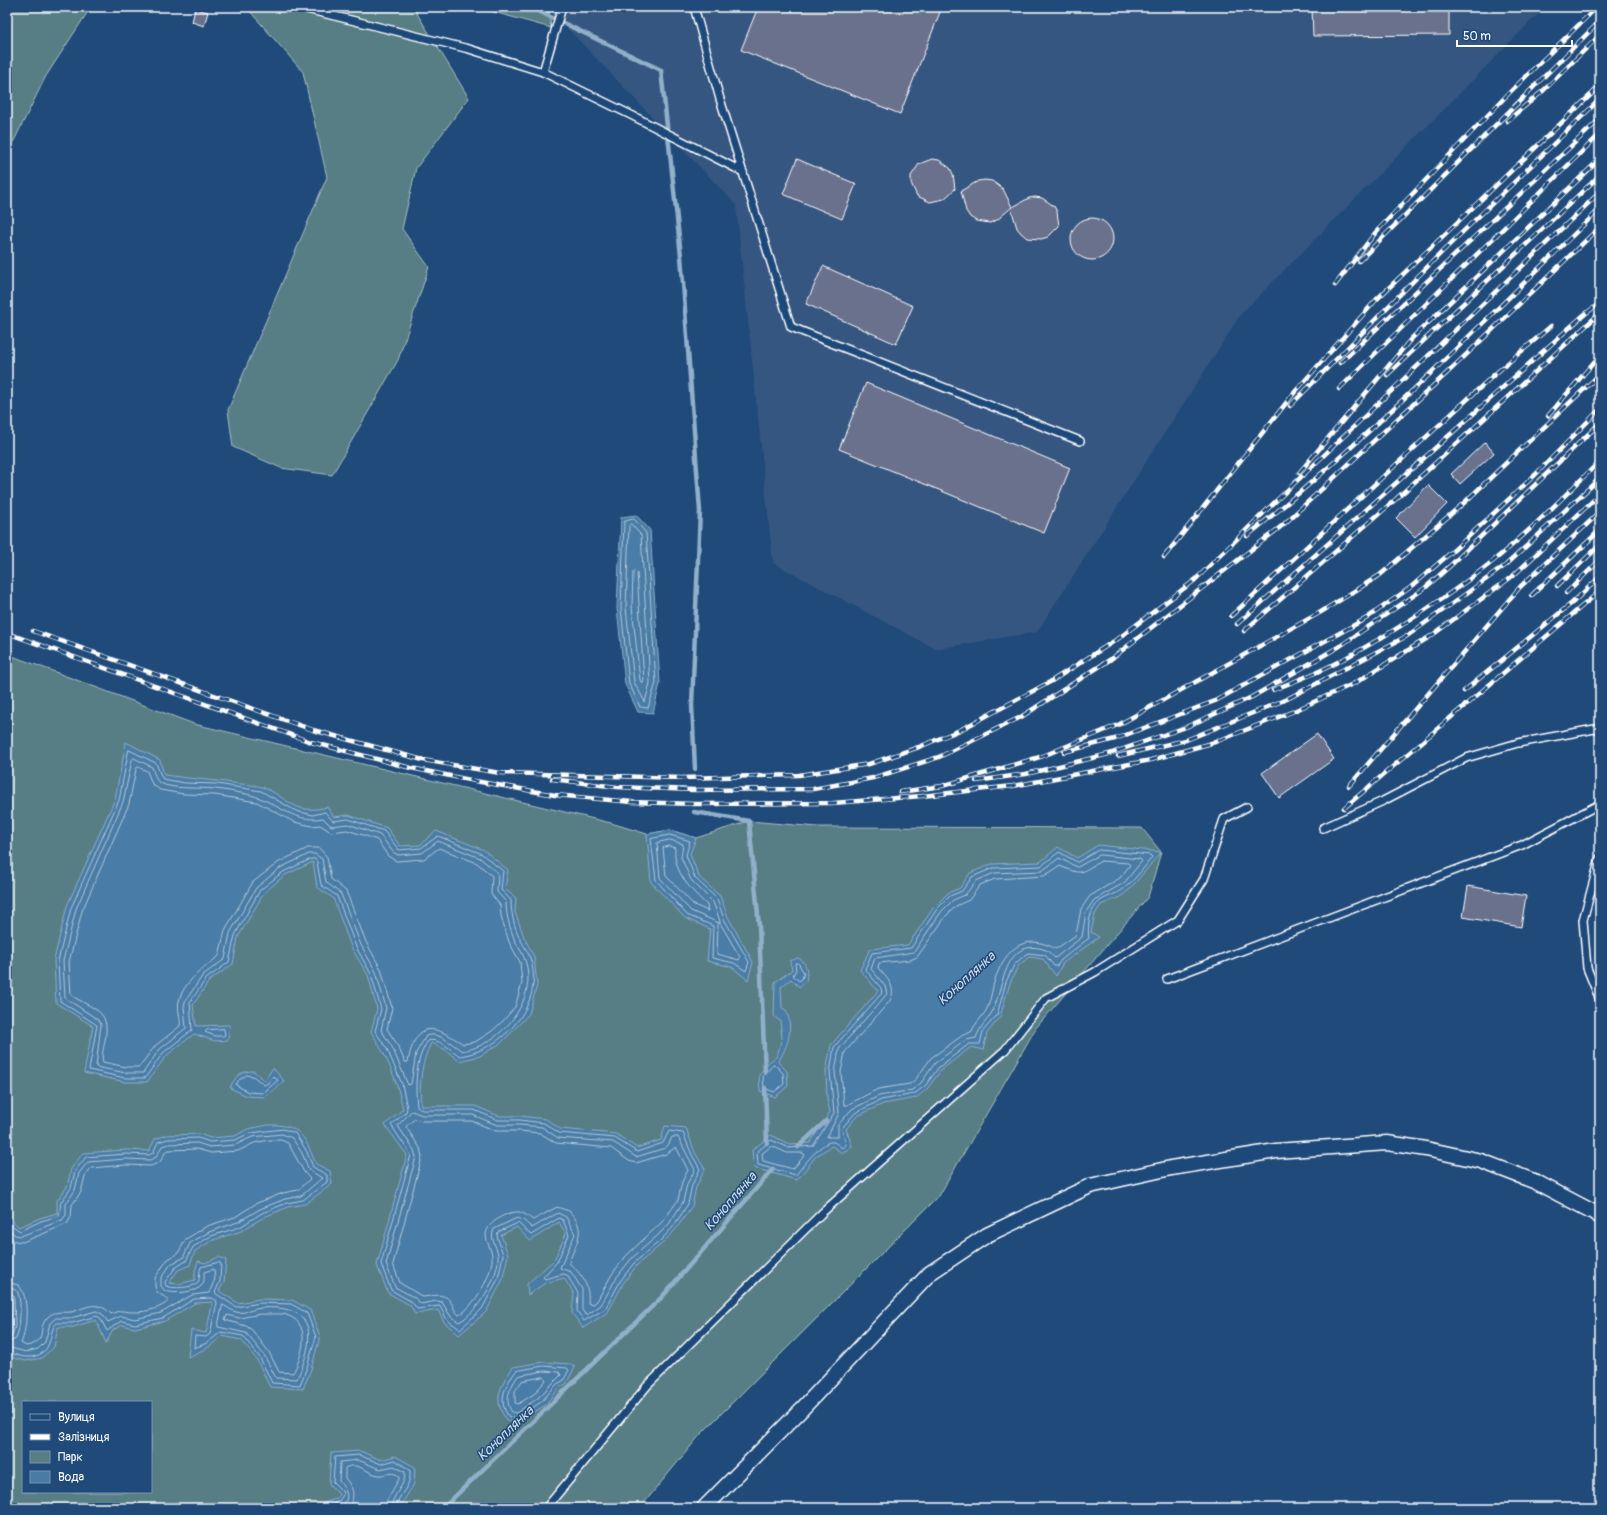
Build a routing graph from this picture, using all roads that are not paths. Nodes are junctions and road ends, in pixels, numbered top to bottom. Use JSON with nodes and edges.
{"nodes":[{"id":1,"x":298,"y":7,"type":"edge"},
{"id":2,"x":562,"y":7,"type":"edge"},
{"id":3,"x":694,"y":7,"type":"edge"},
{"id":4,"x":542,"y":72,"type":"junction"},
{"id":5,"x":743,"y":172,"type":"junction"},
{"id":6,"x":1080,"y":441,"type":"dead end"},
{"id":7,"x":1600,"y":728,"type":"edge"},
{"id":8,"x":1600,"y":804,"type":"edge"},
{"id":9,"x":1246,"y":807,"type":"dead end"},
{"id":10,"x":1323,"y":828,"type":"dead end"},
{"id":11,"x":1600,"y":858,"type":"edge"},
{"id":12,"x":1167,"y":978,"type":"dead end"},
{"id":13,"x":1600,"y":1000,"type":"edge"},
{"id":14,"x":1600,"y":1217,"type":"edge"},
{"id":15,"x":546,"y":1508,"type":"edge"},
{"id":16,"x":704,"y":1508,"type":"edge"}],
"edges":[{"from":1,"to":4,"type":"lane"},
{"from":2,"to":4,"type":"lane"},
{"from":3,"to":5,"type":"lane"},
{"from":4,"to":5,"type":"lane"},
{"from":5,"to":6,"type":"lane"},
{"from":7,"to":10,"type":"lane"},
{"from":8,"to":12,"type":"lane"},
{"from":9,"to":15,"type":"lane"},
{"from":11,"to":13,"type":"lane"},
{"from":14,"to":16,"type":"street"}]}
